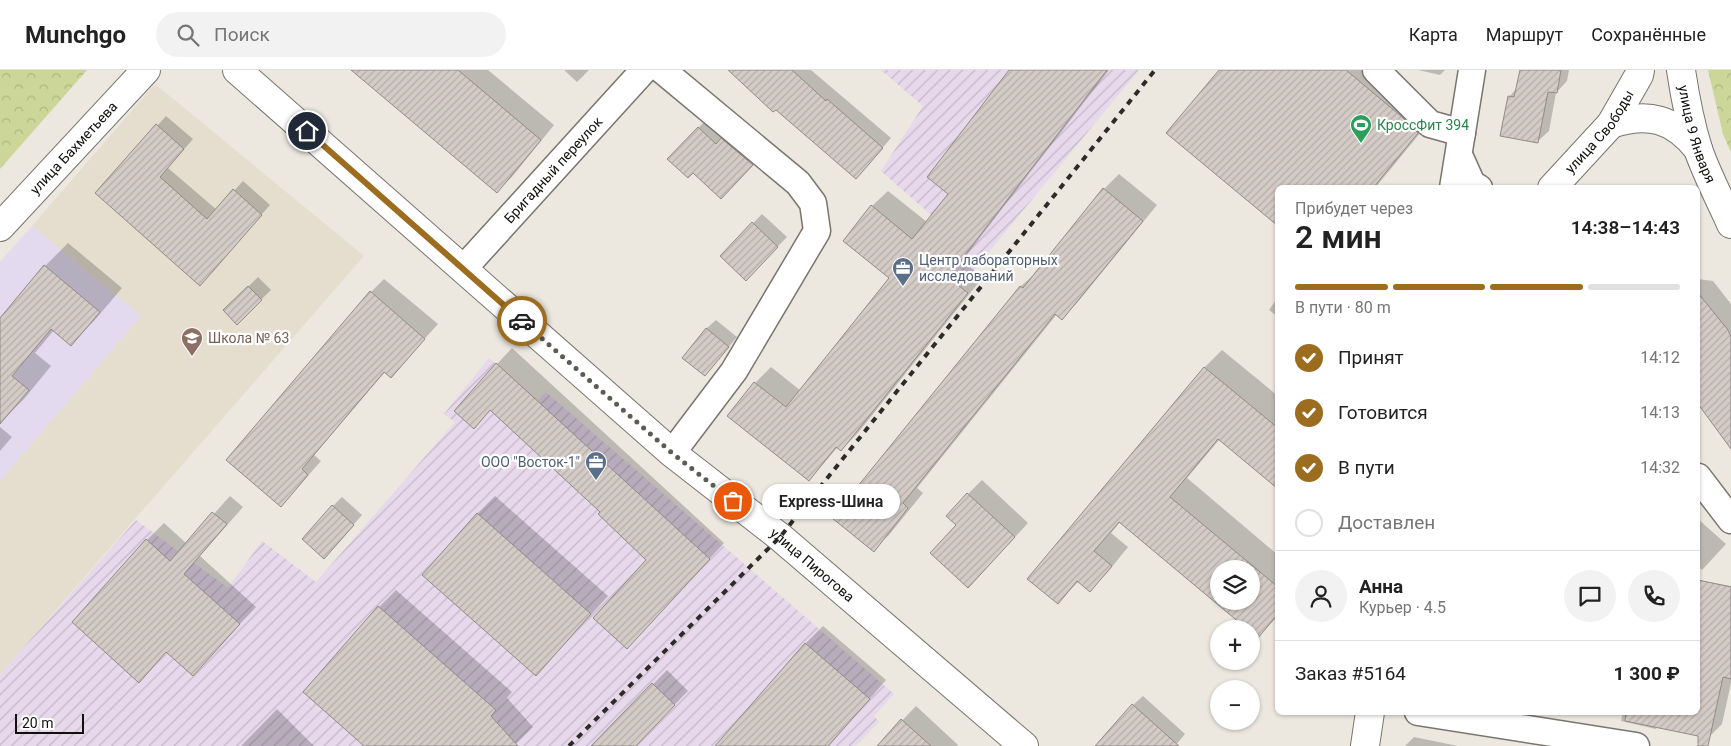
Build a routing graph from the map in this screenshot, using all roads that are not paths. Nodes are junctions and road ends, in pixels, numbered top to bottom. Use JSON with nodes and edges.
{"nodes":[{"id":1,"x":146,"y":70,"type":"edge"},
{"id":2,"x":237,"y":70,"type":"edge"},
{"id":3,"x":644,"y":70,"type":"edge"},
{"id":4,"x":662,"y":70,"type":"edge"},
{"id":5,"x":1376,"y":70,"type":"edge"},
{"id":6,"x":1472,"y":70,"type":"edge"},
{"id":7,"x":1681,"y":70,"type":"edge"},
{"id":8,"x":1639,"y":72,"type":"edge"},
{"id":9,"x":1611,"y":124,"type":"junction"},
{"id":10,"x":1461,"y":144,"type":"junction"},
{"id":11,"x":1699,"y":150,"type":"junction"},
{"id":12,"x":1454,"y":185,"type":"edge"},
{"id":13,"x":1474,"y":185,"type":"edge"},
{"id":14,"x":1553,"y":185,"type":"edge"},
{"id":15,"x":1729,"y":217,"type":"edge"},
{"id":16,"x":0,"y":228,"type":"edge"},
{"id":17,"x":463,"y":269,"type":"junction"},
{"id":18,"x":672,"y":453,"type":"junction"},
{"id":19,"x":1700,"y":480,"type":"edge"},
{"id":20,"x":1731,"y":520,"type":"edge"},
{"id":21,"x":1370,"y":715,"type":"edge"},
{"id":22,"x":1437,"y":715,"type":"edge"},
{"id":23,"x":1024,"y":746,"type":"edge"},
{"id":24,"x":1365,"y":746,"type":"edge"},
{"id":25,"x":1636,"y":746,"type":"edge"}],
"edges":[{"from":1,"to":16,"type":"street","name":"улица Бахметьева"},
{"from":2,"to":17,"type":"street","name":"улица Пирогова"},
{"from":3,"to":17,"type":"street","name":"Бригадный переулок"},
{"from":4,"to":18,"type":"street"},
{"from":5,"to":10,"type":"street"},
{"from":6,"to":10,"type":"street"},
{"from":7,"to":11,"type":"street","name":"улица 9 Января"},
{"from":8,"to":9,"type":"street","name":"улица Свободы"},
{"from":9,"to":11,"type":"street"},
{"from":9,"to":14,"type":"street","name":"улица Свободы"},
{"from":10,"to":12,"type":"street"},
{"from":10,"to":13,"type":"street"},
{"from":11,"to":15,"type":"street","name":"улица 9 Января"},
{"from":17,"to":18,"type":"street","name":"улица Пирогова"},
{"from":18,"to":23,"type":"street","name":"улица Пирогова"},
{"from":19,"to":20,"type":"street"},
{"from":21,"to":24,"type":"street"},
{"from":22,"to":25,"type":"street"}]}
